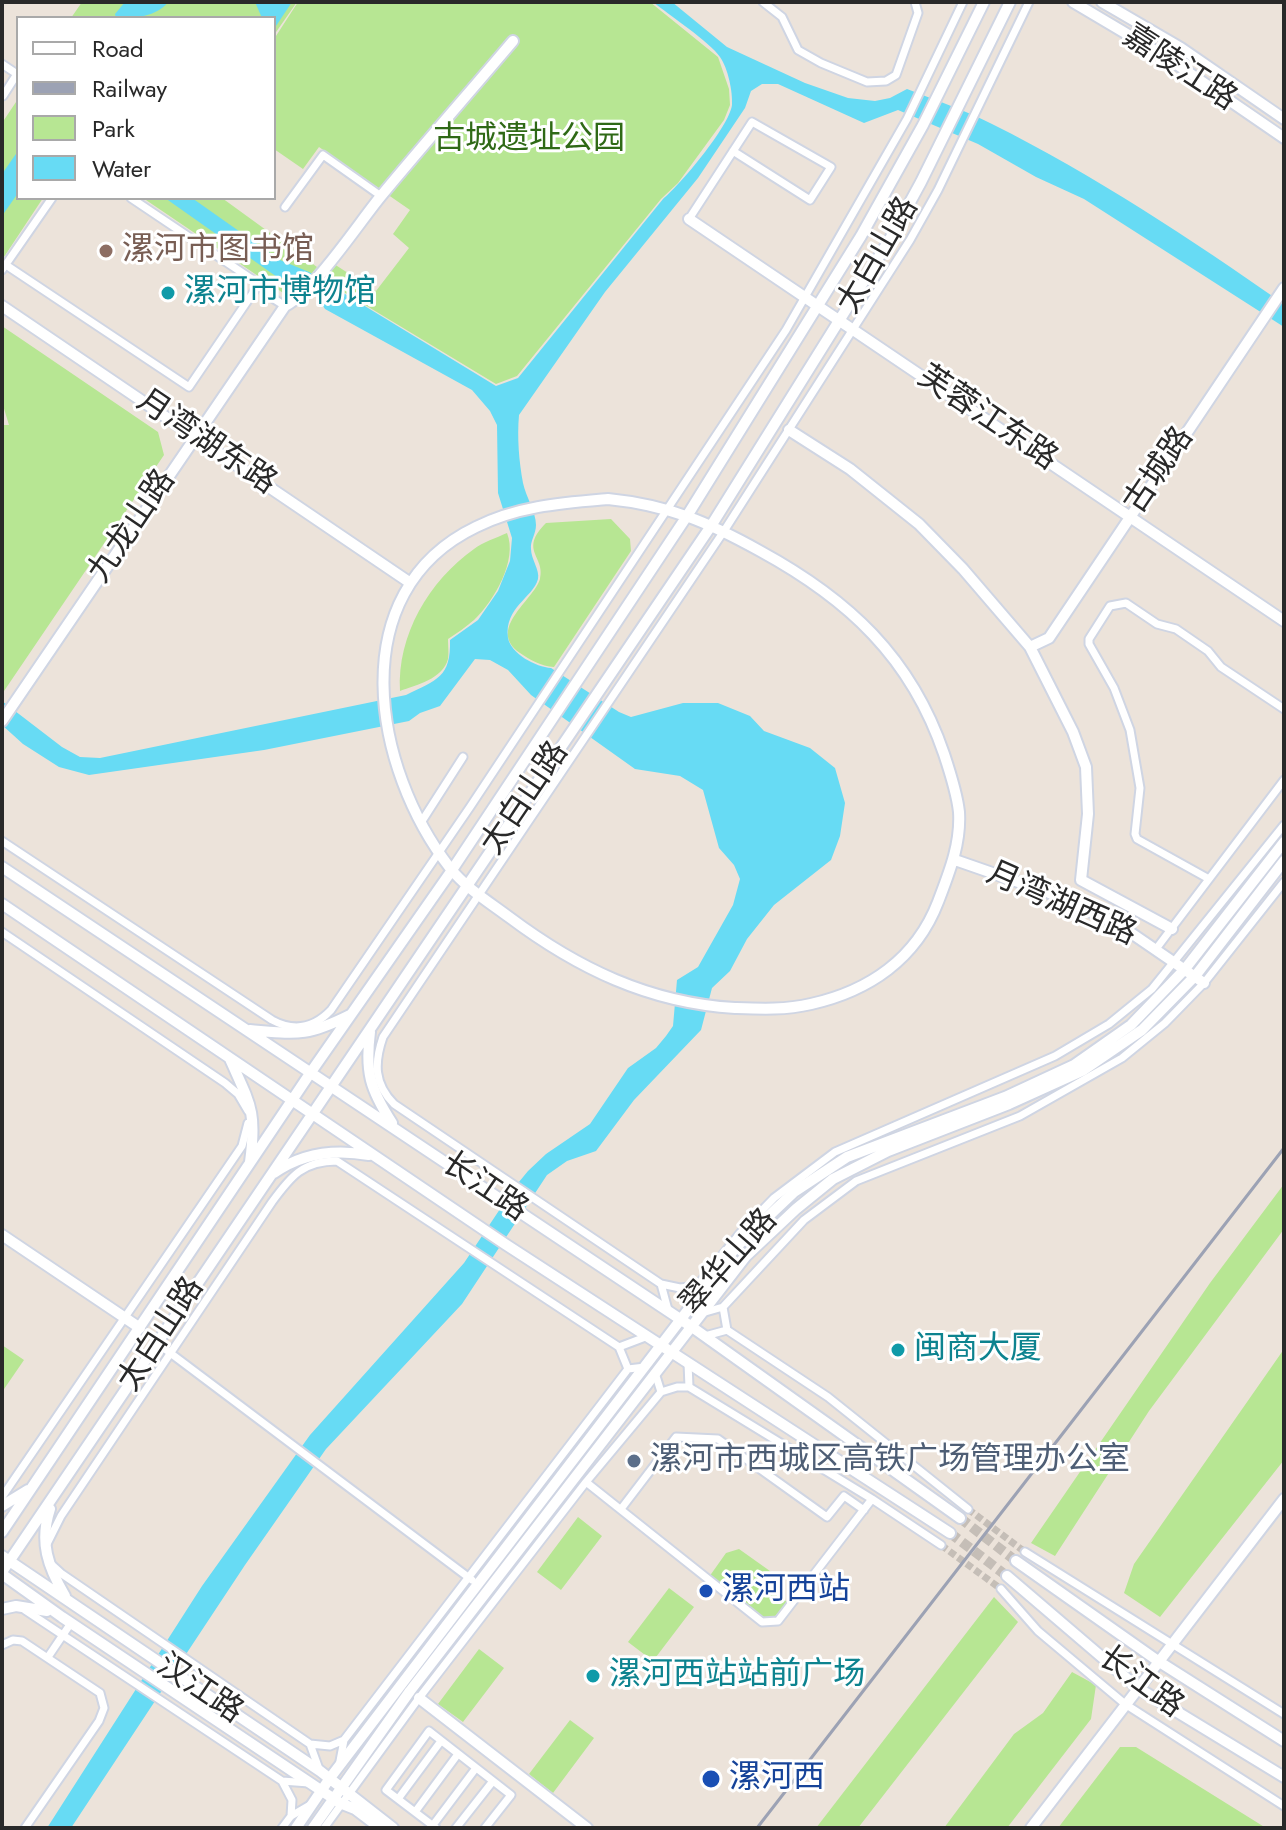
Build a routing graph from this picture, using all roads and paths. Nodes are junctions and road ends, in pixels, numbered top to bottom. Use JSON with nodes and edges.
{"nodes":[{"id":1,"x":763,"y":2,"type":"edge"},
{"id":2,"x":915,"y":2,"type":"edge"},
{"id":3,"x":963,"y":2,"type":"edge"},
{"id":4,"x":984,"y":2,"type":"edge"},
{"id":5,"x":1010,"y":2,"type":"edge"},
{"id":6,"x":1029,"y":2,"type":"edge"},
{"id":7,"x":1073,"y":2,"type":"edge"},
{"id":8,"x":1102,"y":2,"type":"edge"},
{"id":9,"x":513,"y":41,"type":"dead end"},
{"id":10,"x":16,"y":76,"type":"edge"},
{"id":11,"x":3,"y":96,"type":"edge"},
{"id":12,"x":1284,"y":119,"type":"edge"},
{"id":13,"x":1284,"y":138,"type":"edge"},
{"id":14,"x":733,"y":151,"type":"junction"},
{"id":15,"x":381,"y":196,"type":"junction"},
{"id":16,"x":51,"y":200,"type":"edge"},
{"id":17,"x":134,"y":200,"type":"edge"},
{"id":18,"x":285,"y":207,"type":"dead end"},
{"id":19,"x":689,"y":219,"type":"joint"},
{"id":20,"x":4,"y":268,"type":"edge"},
{"id":21,"x":259,"y":284,"type":"junction"},
{"id":22,"x":1283,"y":290,"type":"edge"},
{"id":23,"x":807,"y":296,"type":"junction"},
{"id":24,"x":820,"y":305,"type":"junction"},
{"id":25,"x":2,"y":306,"type":"edge"},
{"id":26,"x":285,"y":306,"type":"junction"},
{"id":27,"x":841,"y":320,"type":"junction"},
{"id":28,"x":854,"y":328,"type":"junction"},
{"id":29,"x":789,"y":430,"type":"junction"},
{"id":30,"x":195,"y":436,"type":"junction"},
{"id":31,"x":670,"y":509,"type":"junction"},
{"id":32,"x":687,"y":516,"type":"junction"},
{"id":33,"x":1129,"y":516,"type":"junction"},
{"id":34,"x":711,"y":526,"type":"junction"},
{"id":35,"x":724,"y":531,"type":"junction"},
{"id":36,"x":409,"y":582,"type":"junction"},
{"id":37,"x":1284,"y":621,"type":"edge"},
{"id":38,"x":1030,"y":647,"type":"junction"},
{"id":39,"x":1284,"y":709,"type":"edge"},
{"id":40,"x":2,"y":721,"type":"edge"},
{"id":41,"x":463,"y":757,"type":"dead end"},
{"id":42,"x":1284,"y":780,"type":"edge"},
{"id":43,"x":422,"y":821,"type":"junction"},
{"id":44,"x":1284,"y":825,"type":"edge"},
{"id":45,"x":2,"y":841,"type":"edge"},
{"id":46,"x":1284,"y":842,"type":"edge"},
{"id":47,"x":440,"y":851,"type":"junction"},
{"id":48,"x":955,"y":860,"type":"junction"},
{"id":49,"x":1284,"y":861,"type":"edge"},
{"id":50,"x":2,"y":867,"type":"edge"},
{"id":51,"x":452,"y":870,"type":"junction"},
{"id":52,"x":1209,"y":879,"type":"junction"},
{"id":53,"x":1284,"y":882,"type":"edge"},
{"id":54,"x":468,"y":886,"type":"junction"},
{"id":55,"x":479,"y":894,"type":"junction"},
{"id":56,"x":2,"y":904,"type":"edge"},
{"id":57,"x":1172,"y":929,"type":"junction"},
{"id":58,"x":2,"y":932,"type":"edge"},
{"id":59,"x":1156,"y":949,"type":"junction"},
{"id":60,"x":1175,"y":962,"type":"junction"},
{"id":61,"x":1185,"y":969,"type":"junction"},
{"id":62,"x":1200,"y":979,"type":"junction"},
{"id":63,"x":351,"y":1014,"type":"junction"},
{"id":64,"x":371,"y":1028,"type":"junction"},
{"id":65,"x":249,"y":1030,"type":"junction"},
{"id":66,"x":229,"y":1057,"type":"junction"},
{"id":67,"x":311,"y":1072,"type":"junction"},
{"id":68,"x":331,"y":1085,"type":"junction"},
{"id":69,"x":292,"y":1100,"type":"junction"},
{"id":70,"x":312,"y":1114,"type":"junction"},
{"id":71,"x":395,"y":1128,"type":"junction"},
{"id":72,"x":375,"y":1156,"type":"junction"},
{"id":73,"x":249,"y":1164,"type":"junction"},
{"id":74,"x":269,"y":1176,"type":"junction"},
{"id":75,"x":2,"y":1235,"type":"edge"},
{"id":76,"x":661,"y":1284,"type":"junction"},
{"id":77,"x":697,"y":1286,"type":"junction"},
{"id":78,"x":693,"y":1303,"type":"junction"},
{"id":79,"x":723,"y":1307,"type":"junction"},
{"id":80,"x":668,"y":1310,"type":"junction"},
{"id":81,"x":702,"y":1313,"type":"junction"},
{"id":82,"x":125,"y":1318,"type":"junction"},
{"id":83,"x":680,"y":1319,"type":"junction"},
{"id":84,"x":692,"y":1327,"type":"junction"},
{"id":85,"x":140,"y":1328,"type":"junction"},
{"id":86,"x":727,"y":1330,"type":"junction"},
{"id":87,"x":648,"y":1336,"type":"junction"},
{"id":88,"x":705,"y":1336,"type":"junction"},
{"id":89,"x":157,"y":1343,"type":"junction"},
{"id":90,"x":662,"y":1345,"type":"junction"},
{"id":91,"x":619,"y":1347,"type":"junction"},
{"id":92,"x":170,"y":1352,"type":"junction"},
{"id":93,"x":673,"y":1354,"type":"junction"},
{"id":94,"x":688,"y":1363,"type":"junction"},
{"id":95,"x":645,"y":1367,"type":"junction"},
{"id":96,"x":628,"y":1369,"type":"junction"},
{"id":97,"x":656,"y":1376,"type":"junction"},
{"id":98,"x":689,"y":1387,"type":"junction"},
{"id":99,"x":661,"y":1392,"type":"junction"},
{"id":100,"x":586,"y":1482,"type":"junction"},
{"id":101,"x":33,"y":1487,"type":"junction"},
{"id":102,"x":2,"y":1497,"type":"edge"},
{"id":103,"x":872,"y":1499,"type":"junction"},
{"id":104,"x":1284,"y":1499,"type":"edge"},
{"id":105,"x":53,"y":1500,"type":"junction"},
{"id":106,"x":2,"y":1506,"type":"edge"},
{"id":107,"x":621,"y":1509,"type":"junction"},
{"id":108,"x":864,"y":1510,"type":"junction"},
{"id":109,"x":964,"y":1513,"type":"joint"},
{"id":110,"x":2,"y":1532,"type":"edge"},
{"id":111,"x":950,"y":1533,"type":"tunnel mouth"},
{"id":112,"x":941,"y":1545,"type":"tunnel mouth"},
{"id":113,"x":1025,"y":1552,"type":"tunnel mouth"},
{"id":114,"x":46,"y":1554,"type":"junction"},
{"id":115,"x":6,"y":1559,"type":"edge"},
{"id":116,"x":1016,"y":1561,"type":"tunnel mouth"},
{"id":117,"x":2,"y":1573,"type":"edge"},
{"id":118,"x":1007,"y":1576,"type":"tunnel mouth"},
{"id":119,"x":474,"y":1581,"type":"junction"},
{"id":120,"x":1001,"y":1589,"type":"tunnel mouth"},
{"id":121,"x":68,"y":1601,"type":"junction"},
{"id":122,"x":16,"y":1606,"type":"junction"},
{"id":123,"x":2,"y":1609,"type":"edge"},
{"id":124,"x":66,"y":1620,"type":"junction"},
{"id":125,"x":63,"y":1635,"type":"junction"},
{"id":126,"x":1171,"y":1644,"type":"junction"},
{"id":127,"x":2,"y":1645,"type":"edge"},
{"id":128,"x":48,"y":1657,"type":"junction"},
{"id":129,"x":1158,"y":1661,"type":"junction"},
{"id":130,"x":1138,"y":1688,"type":"junction"},
{"id":131,"x":419,"y":1698,"type":"junction"},
{"id":132,"x":1125,"y":1704,"type":"junction"},
{"id":133,"x":1284,"y":1714,"type":"edge"},
{"id":134,"x":344,"y":1740,"type":"junction"},
{"id":135,"x":441,"y":1741,"type":"junction"},
{"id":136,"x":1284,"y":1741,"type":"edge"},
{"id":137,"x":310,"y":1744,"type":"junction"},
{"id":138,"x":458,"y":1754,"type":"junction"},
{"id":139,"x":339,"y":1766,"type":"junction"},
{"id":140,"x":476,"y":1768,"type":"junction"},
{"id":141,"x":320,"y":1771,"type":"junction"},
{"id":142,"x":1284,"y":1777,"type":"edge"},
{"id":143,"x":330,"y":1778,"type":"junction"},
{"id":144,"x":282,"y":1781,"type":"junction"},
{"id":145,"x":493,"y":1781,"type":"junction"},
{"id":146,"x":311,"y":1783,"type":"junction"},
{"id":147,"x":345,"y":1789,"type":"junction"},
{"id":148,"x":322,"y":1790,"type":"junction"},
{"id":149,"x":398,"y":1799,"type":"junction"},
{"id":150,"x":336,"y":1801,"type":"junction"},
{"id":151,"x":312,"y":1803,"type":"junction"},
{"id":152,"x":1284,"y":1806,"type":"edge"},
{"id":153,"x":415,"y":1812,"type":"junction"},
{"id":154,"x":291,"y":1816,"type":"junction"},
{"id":155,"x":434,"y":1826,"type":"edge"},
{"id":156,"x":25,"y":1828,"type":"edge"},
{"id":157,"x":282,"y":1828,"type":"edge"},
{"id":158,"x":296,"y":1828,"type":"edge"},
{"id":159,"x":313,"y":1828,"type":"edge"},
{"id":160,"x":324,"y":1828,"type":"edge"},
{"id":161,"x":380,"y":1828,"type":"edge"},
{"id":162,"x":393,"y":1828,"type":"edge"},
{"id":163,"x":456,"y":1828,"type":"edge"},
{"id":164,"x":485,"y":1828,"type":"edge"},
{"id":165,"x":587,"y":1828,"type":"edge"},
{"id":166,"x":1031,"y":1828,"type":"edge"}],
"edges":[{"from":1,"to":2,"type":"street"},
{"from":3,"to":23,"type":"street"},
{"from":4,"to":24,"type":"main road","name":"太白山路"},
{"from":5,"to":27,"type":"main road","name":"太白山路"},
{"from":6,"to":28,"type":"street"},
{"from":7,"to":13,"type":"main road","name":"嘉陵江路"},
{"from":8,"to":12,"type":"main road","name":"嘉陵江路"},
{"from":9,"to":15,"type":"main road","name":"九龙山路"},
{"from":10,"to":11,"type":"street"},
{"from":14,"to":14,"type":"street"},
{"from":14,"to":19,"type":"street"},
{"from":15,"to":18,"type":"street"},
{"from":15,"to":26,"type":"main road","name":"九龙山路"},
{"from":16,"to":20,"type":"street"},
{"from":17,"to":21,"type":"street"},
{"from":19,"to":23,"type":"main road","name":"芙蓉江东路"},
{"from":20,"to":21,"type":"street"},
{"from":21,"to":26,"type":"street"},
{"from":22,"to":33,"type":"main road","name":"古城路"},
{"from":23,"to":24,"type":"main road","name":"芙蓉江东路"},
{"from":23,"to":31,"type":"street"},
{"from":24,"to":27,"type":"main road","name":"芙蓉江东路"},
{"from":24,"to":32,"type":"main road","name":"太白山路"},
{"from":25,"to":30,"type":"main road","name":"月湾湖东路"},
{"from":26,"to":30,"type":"main road","name":"九龙山路"},
{"from":27,"to":28,"type":"main road","name":"芙蓉江东路"},
{"from":27,"to":34,"type":"main road","name":"太白山路"},
{"from":28,"to":29,"type":"street"},
{"from":28,"to":33,"type":"main road","name":"芙蓉江东路"},
{"from":29,"to":35,"type":"street"},
{"from":29,"to":38,"type":"main road"},
{"from":30,"to":36,"type":"main road","name":"月湾湖东路"},
{"from":30,"to":40,"type":"main road","name":"九龙山路"},
{"from":31,"to":32,"type":"main road"},
{"from":31,"to":36,"type":"main road"},
{"from":31,"to":47,"type":"street"},
{"from":32,"to":34,"type":"main road","name":"月湾湖西路"},
{"from":32,"to":51,"type":"main road","name":"太白山路"},
{"from":33,"to":37,"type":"main road","name":"芙蓉江东路"},
{"from":33,"to":38,"type":"main road","name":"古城路"},
{"from":34,"to":35,"type":"main road","name":"月湾湖西路"},
{"from":34,"to":54,"type":"main road","name":"太白山路"},
{"from":35,"to":48,"type":"main road","name":"月湾湖西路"},
{"from":35,"to":55,"type":"street"},
{"from":36,"to":43,"type":"main road"},
{"from":38,"to":57,"type":"main road"},
{"from":39,"to":52,"type":"street"},
{"from":41,"to":43,"type":"street"},
{"from":42,"to":52,"type":"street"},
{"from":43,"to":47,"type":"main road"},
{"from":44,"to":60,"type":"street"},
{"from":45,"to":47,"type":"street"},
{"from":46,"to":61,"type":"main road","name":"翠华山路"},
{"from":47,"to":51,"type":"main road"},
{"from":48,"to":55,"type":"main road","name":"月湾湖西路"},
{"from":48,"to":59,"type":"main road","name":"月湾湖西路"},
{"from":49,"to":62,"type":"main road","name":"翠华山路"},
{"from":50,"to":65,"type":"main road","name":"长江路"},
{"from":51,"to":54,"type":"main road","name":"月湾湖西路"},
{"from":51,"to":63,"type":"main road","name":"太白山路"},
{"from":52,"to":57,"type":"street"},
{"from":53,"to":62,"type":"street"},
{"from":54,"to":55,"type":"main road","name":"月湾湖西路"},
{"from":54,"to":64,"type":"main road","name":"太白山路"},
{"from":55,"to":76,"type":"street"},
{"from":56,"to":66,"type":"main road","name":"长江路"},
{"from":57,"to":59,"type":"street"},
{"from":58,"to":82,"type":"street"},
{"from":59,"to":60,"type":"main road","name":"月湾湖西路"},
{"from":60,"to":61,"type":"main road","name":"月湾湖西路"},
{"from":60,"to":77,"type":"street"},
{"from":61,"to":62,"type":"main road","name":"月湾湖西路"},
{"from":61,"to":78,"type":"main road","name":"翠华山路"},
{"from":62,"to":79,"type":"street"},
{"from":62,"to":81,"type":"main road","name":"翠华山路"},
{"from":63,"to":65,"type":"main road"},
{"from":63,"to":67,"type":"main road","name":"太白山路"},
{"from":64,"to":68,"type":"main road","name":"太白山路"},
{"from":64,"to":71,"type":"main road"},
{"from":65,"to":67,"type":"main road","name":"长江路"},
{"from":66,"to":69,"type":"main road","name":"长江路"},
{"from":66,"to":73,"type":"main road"},
{"from":67,"to":68,"type":"main road","name":"长江路"},
{"from":67,"to":69,"type":"main road","name":"太白山路"},
{"from":68,"to":70,"type":"main road","name":"太白山路"},
{"from":68,"to":71,"type":"main road","name":"长江路"},
{"from":69,"to":70,"type":"main road","name":"长江路"},
{"from":69,"to":73,"type":"main road","name":"太白山路"},
{"from":70,"to":72,"type":"main road","name":"长江路"},
{"from":70,"to":74,"type":"main road","name":"太白山路"},
{"from":71,"to":80,"type":"main road","name":"长江路"},
{"from":72,"to":74,"type":"main road"},
{"from":72,"to":87,"type":"main road","name":"长江路"},
{"from":73,"to":85,"type":"main road","name":"太白山路"},
{"from":74,"to":89,"type":"main road","name":"太白山路"},
{"from":75,"to":82,"type":"main road"},
{"from":76,"to":77,"type":"street"},
{"from":76,"to":80,"type":"street"},
{"from":77,"to":78,"type":"street"},
{"from":78,"to":83,"type":"main road","name":"翠华山路"},
{"from":79,"to":81,"type":"street"},
{"from":79,"to":86,"type":"street"},
{"from":80,"to":83,"type":"main road","name":"长江路"},
{"from":81,"to":84,"type":"main road","name":"翠华山路"},
{"from":82,"to":85,"type":"main road"},
{"from":82,"to":102,"type":"street"},
{"from":83,"to":84,"type":"main road","name":"长江路"},
{"from":83,"to":90,"type":"main road","name":"翠华山路"},
{"from":84,"to":88,"type":"main road","name":"长江路"},
{"from":84,"to":93,"type":"main road","name":"翠华山路"},
{"from":85,"to":101,"type":"main road","name":"太白山路"},
{"from":86,"to":88,"type":"street"},
{"from":86,"to":109,"type":"street"},
{"from":87,"to":90,"type":"main road","name":"长江路"},
{"from":87,"to":91,"type":"street"},
{"from":88,"to":109,"type":"main road","name":"长江路"},
{"from":89,"to":92,"type":"street"},
{"from":89,"to":105,"type":"main road","name":"太白山路"},
{"from":90,"to":93,"type":"main road","name":"长江路"},
{"from":90,"to":95,"type":"main road","name":"翠华山路"},
{"from":91,"to":92,"type":"street"},
{"from":91,"to":96,"type":"street"},
{"from":92,"to":114,"type":"street"},
{"from":92,"to":119,"type":"street"},
{"from":93,"to":94,"type":"main road","name":"长江路"},
{"from":93,"to":97,"type":"main road","name":"翠华山路"},
{"from":94,"to":98,"type":"street"},
{"from":94,"to":111,"type":"main road","name":"长江路"},
{"from":95,"to":96,"type":"street"},
{"from":95,"to":119,"type":"main road","name":"翠华山路"},
{"from":96,"to":119,"type":"street"},
{"from":97,"to":99,"type":"street"},
{"from":97,"to":147,"type":"main road","name":"翠华山路"},
{"from":98,"to":99,"type":"street"},
{"from":98,"to":103,"type":"street"},
{"from":99,"to":100,"type":"street"},
{"from":100,"to":107,"type":"street"},
{"from":100,"to":131,"type":"street"},
{"from":101,"to":106,"type":"main road"},
{"from":101,"to":110,"type":"main road","name":"太白山路"},
{"from":103,"to":108,"type":"street"},
{"from":103,"to":112,"type":"street"},
{"from":104,"to":126,"type":"main road"},
{"from":105,"to":114,"type":"main road"},
{"from":105,"to":115,"type":"main road","name":"太白山路"},
{"from":107,"to":108,"type":"street"},
{"from":107,"to":108,"type":"street"},
{"from":113,"to":126,"type":"street"},
{"from":114,"to":121,"type":"main road"},
{"from":114,"to":137,"type":"street"},
{"from":115,"to":117,"type":"main road","name":"太白山路"},
{"from":115,"to":121,"type":"main road","name":"汉江路"},
{"from":116,"to":129,"type":"main road","name":"长江路"},
{"from":117,"to":124,"type":"main road","name":"汉江路"},
{"from":118,"to":130,"type":"main road","name":"长江路"},
{"from":119,"to":134,"type":"street"},
{"from":119,"to":139,"type":"main road","name":"翠华山路"},
{"from":120,"to":132,"type":"street"},
{"from":121,"to":141,"type":"main road","name":"汉江路"},
{"from":122,"to":123,"type":"main road"},
{"from":122,"to":124,"type":"main road"},
{"from":122,"to":125,"type":"street"},
{"from":124,"to":125,"type":"street"},
{"from":124,"to":146,"type":"main road","name":"汉江路"},
{"from":125,"to":128,"type":"street"},
{"from":125,"to":144,"type":"street"},
{"from":126,"to":129,"type":"main road"},
{"from":126,"to":133,"type":"street"},
{"from":127,"to":128,"type":"street"},
{"from":128,"to":156,"type":"street"},
{"from":129,"to":130,"type":"main road"},
{"from":129,"to":136,"type":"main road","name":"长江路"},
{"from":130,"to":132,"type":"main road"},
{"from":130,"to":142,"type":"main road","name":"长江路"},
{"from":131,"to":147,"type":"street"},
{"from":131,"to":165,"type":"main road"},
{"from":132,"to":152,"type":"street"},
{"from":132,"to":166,"type":"main road"},
{"from":134,"to":137,"type":"street"},
{"from":134,"to":139,"type":"street"},
{"from":135,"to":138,"type":"street"},
{"from":135,"to":149,"type":"street"},
{"from":135,"to":149,"type":"street"},
{"from":137,"to":141,"type":"street"},
{"from":138,"to":140,"type":"street"},
{"from":138,"to":153,"type":"street"},
{"from":139,"to":143,"type":"main road","name":"翠华山路"},
{"from":140,"to":145,"type":"street"},
{"from":140,"to":155,"type":"street"},
{"from":141,"to":143,"type":"main road","name":"汉江路"},
{"from":143,"to":147,"type":"main road","name":"汉江路"},
{"from":143,"to":148,"type":"main road","name":"翠华山路"},
{"from":144,"to":146,"type":"street"},
{"from":144,"to":154,"type":"street"},
{"from":145,"to":163,"type":"street"},
{"from":145,"to":164,"type":"street"},
{"from":146,"to":148,"type":"main road","name":"汉江路"},
{"from":147,"to":150,"type":"main road","name":"翠华山路"},
{"from":147,"to":162,"type":"main road","name":"汉江路"},
{"from":148,"to":150,"type":"main road","name":"汉江路"},
{"from":148,"to":151,"type":"main road","name":"翠华山路"},
{"from":149,"to":153,"type":"street"},
{"from":150,"to":159,"type":"main road","name":"翠华山路"},
{"from":150,"to":160,"type":"street"},
{"from":150,"to":161,"type":"main road","name":"汉江路"},
{"from":151,"to":154,"type":"street"},
{"from":151,"to":158,"type":"main road","name":"翠华山路"},
{"from":153,"to":155,"type":"street"},
{"from":154,"to":157,"type":"street"}]}
